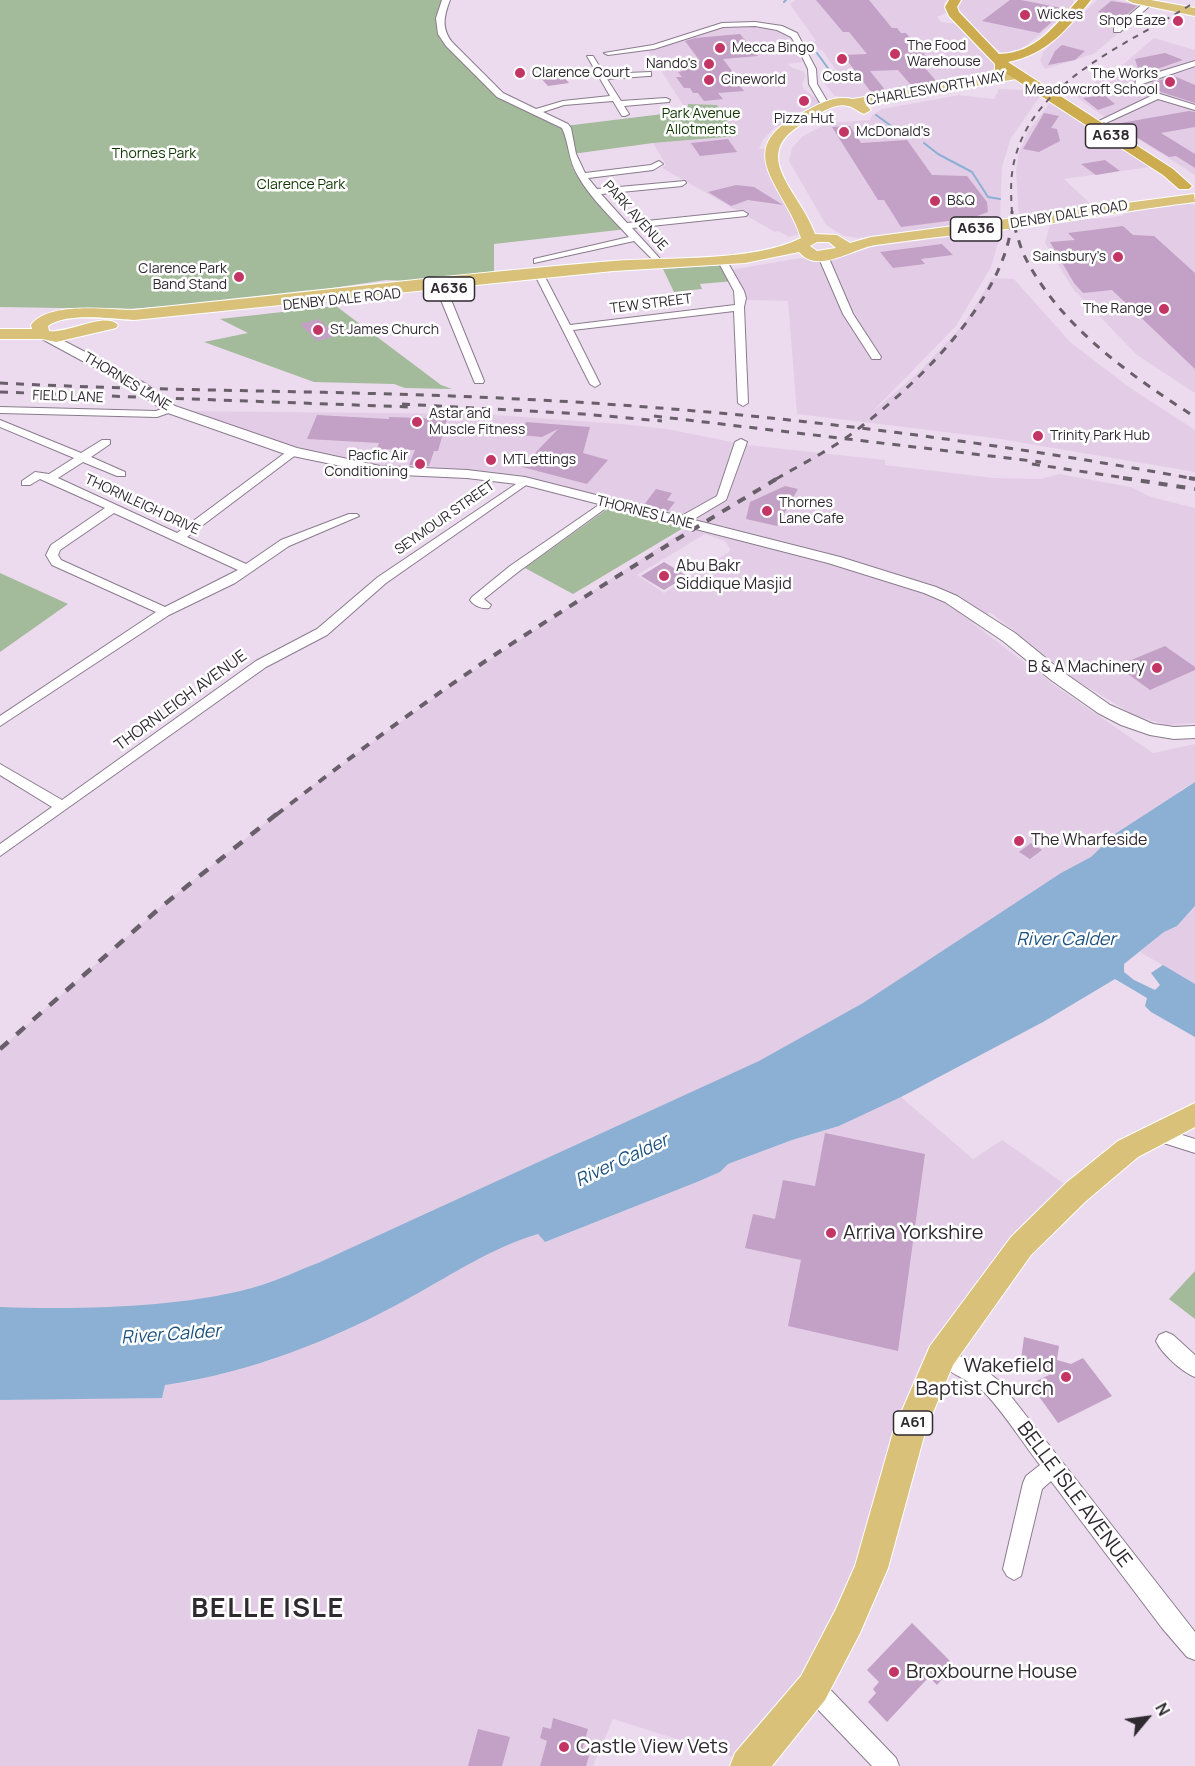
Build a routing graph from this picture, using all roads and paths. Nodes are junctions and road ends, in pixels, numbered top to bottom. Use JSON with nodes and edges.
{"nodes":[{"id":1,"x":446,"y":0,"type":"edge"},
{"id":2,"x":955,"y":0,"type":"edge"},
{"id":3,"x":1134,"y":0,"type":"edge"},
{"id":4,"x":1083,"y":1,"type":"edge"},
{"id":5,"x":1149,"y":3,"type":"junction"},
{"id":6,"x":1195,"y":12,"type":"edge"},
{"id":7,"x":1117,"y":30,"type":"dead end"},
{"id":8,"x":609,"y":53,"type":"dead end"},
{"id":9,"x":999,"y":60,"type":"junction"},
{"id":10,"x":591,"y":63,"type":"dead end"},
{"id":11,"x":1195,"y":63,"type":"edge"},
{"id":12,"x":1033,"y":72,"type":"junction"},
{"id":13,"x":648,"y":74,"type":"dead end"},
{"id":14,"x":602,"y":78,"type":"junction"},
{"id":15,"x":989,"y":82,"type":"junction"},
{"id":16,"x":818,"y":92,"type":"junction"},
{"id":17,"x":1157,"y":96,"type":"junction"},
{"id":18,"x":666,"y":100,"type":"dead end"},
{"id":19,"x":617,"y":101,"type":"junction"},
{"id":20,"x":1194,"y":107,"type":"edge"},
{"id":21,"x":843,"y":109,"type":"junction"},
{"id":22,"x":535,"y":112,"type":"junction"},
{"id":23,"x":625,"y":114,"type":"dead end"},
{"id":24,"x":1103,"y":121,"type":"junction"},
{"id":25,"x":659,"y":164,"type":"dead end"},
{"id":26,"x":582,"y":176,"type":"junction"},
{"id":27,"x":682,"y":183,"type":"dead end"},
{"id":28,"x":1191,"y":189,"type":"edge"},
{"id":29,"x":594,"y":192,"type":"junction"},
{"id":30,"x":743,"y":214,"type":"dead end"},
{"id":31,"x":625,"y":226,"type":"junction"},
{"id":32,"x":636,"y":238,"type":"junction"},
{"id":33,"x":836,"y":242,"type":"junction"},
{"id":34,"x":812,"y":249,"type":"junction"},
{"id":35,"x":541,"y":258,"type":"dead end"},
{"id":36,"x":660,"y":264,"type":"junction"},
{"id":37,"x":725,"y":265,"type":"junction"},
{"id":38,"x":542,"y":279,"type":"junction"},
{"id":39,"x":442,"y":290,"type":"junction"},
{"id":40,"x":739,"y":307,"type":"junction"},
{"id":41,"x":50,"y":316,"type":"junction"},
{"id":42,"x":0,"y":320,"type":"edge"},
{"id":43,"x":567,"y":328,"type":"junction"},
{"id":44,"x":78,"y":332,"type":"junction"},
{"id":45,"x":0,"y":334,"type":"edge"},
{"id":46,"x":44,"y":335,"type":"junction"},
{"id":47,"x":876,"y":357,"type":"dead end"},
{"id":48,"x":478,"y":381,"type":"dead end"},
{"id":49,"x":595,"y":384,"type":"dead end"},
{"id":50,"x":743,"y":404,"type":"dead end"},
{"id":51,"x":170,"y":409,"type":"junction"},
{"id":52,"x":0,"y":410,"type":"edge"},
{"id":53,"x":33,"y":411,"type":"junction"},
{"id":54,"x":2,"y":423,"type":"dead end"},
{"id":55,"x":19,"y":430,"type":"junction"},
{"id":56,"x":106,"y":442,"type":"dead end"},
{"id":57,"x":741,"y":442,"type":"dead end"},
{"id":58,"x":293,"y":452,"type":"junction"},
{"id":59,"x":81,"y":458,"type":"junction"},
{"id":60,"x":122,"y":474,"type":"dead end"},
{"id":61,"x":54,"y":476,"type":"dead end"},
{"id":62,"x":525,"y":481,"type":"junction"},
{"id":63,"x":26,"y":483,"type":"dead end"},
{"id":64,"x":606,"y":503,"type":"junction"},
{"id":65,"x":113,"y":508,"type":"junction"},
{"id":66,"x":353,"y":516,"type":"dead end"},
{"id":67,"x":680,"y":522,"type":"junction"},
{"id":68,"x":178,"y":538,"type":"junction"},
{"id":69,"x":247,"y":569,"type":"junction"},
{"id":70,"x":382,"y":580,"type":"joint"},
{"id":71,"x":485,"y":605,"type":"dead end"},
{"id":72,"x":165,"y":612,"type":"junction"},
{"id":73,"x":2,"y":718,"type":"edge"},
{"id":74,"x":1195,"y":732,"type":"edge"},
{"id":75,"x":0,"y":770,"type":"edge"},
{"id":76,"x":62,"y":807,"type":"junction"},
{"id":77,"x":0,"y":851,"type":"edge"},
{"id":78,"x":1194,"y":1119,"type":"edge"},
{"id":79,"x":1157,"y":1134,"type":"junction"},
{"id":80,"x":1195,"y":1146,"type":"edge"},
{"id":81,"x":1166,"y":1341,"type":"dead end"},
{"id":82,"x":941,"y":1356,"type":"junction"},
{"id":83,"x":1195,"y":1368,"type":"edge"},
{"id":84,"x":1052,"y":1468,"type":"junction"},
{"id":85,"x":1014,"y":1569,"type":"dead end"},
{"id":86,"x":1195,"y":1649,"type":"edge"},
{"id":87,"x":813,"y":1688,"type":"junction"},
{"id":88,"x":748,"y":1766,"type":"edge"},
{"id":89,"x":888,"y":1766,"type":"edge"}],
"edges":[{"from":1,"to":22,"type":"street"},
{"from":2,"to":9,"type":"highway","number":"A638"},
{"from":3,"to":5,"type":"main road"},
{"from":4,"to":12,"type":"highway"},
{"from":5,"to":6,"type":"main road"},
{"from":5,"to":7,"type":"street"},
{"from":8,"to":16,"type":"street"},
{"from":9,"to":12,"type":"highway","number":"A638"},
{"from":9,"to":12,"type":"highway"},
{"from":9,"to":15,"type":"highway"},
{"from":10,"to":14,"type":"street"},
{"from":11,"to":17,"type":"street"},
{"from":12,"to":15,"type":"main road","name":"CHARLESWORTH WAY"},
{"from":12,"to":15,"type":"highway"},
{"from":12,"to":24,"type":"highway","number":"A638"},
{"from":12,"to":28,"type":"highway","number":"A638"},
{"from":13,"to":14,"type":"street"},
{"from":14,"to":19,"type":"street"},
{"from":15,"to":21,"type":"main road","name":"CHARLESWORTH WAY"},
{"from":16,"to":21,"type":"street"},
{"from":16,"to":21,"type":"street"},
{"from":17,"to":20,"type":"street"},
{"from":17,"to":24,"type":"street"},
{"from":18,"to":19,"type":"street"},
{"from":19,"to":22,"type":"street"},
{"from":19,"to":23,"type":"street"},
{"from":21,"to":33,"type":"main road","name":"CHARLESWORTH WAY"},
{"from":21,"to":34,"type":"main road","name":"CHARLESWORTH WAY"},
{"from":22,"to":26,"type":"street","name":"PARK AVENUE"},
{"from":24,"to":28,"type":"highway","number":"A638"},
{"from":25,"to":26,"type":"street"},
{"from":26,"to":29,"type":"street","name":"PARK AVENUE"},
{"from":27,"to":29,"type":"street"},
{"from":28,"to":33,"type":"main road","name":"DENBY DALE ROAD","number":"A636"},
{"from":29,"to":31,"type":"street","name":"PARK AVENUE"},
{"from":30,"to":31,"type":"street"},
{"from":31,"to":32,"type":"street","name":"PARK AVENUE"},
{"from":32,"to":35,"type":"street"},
{"from":32,"to":36,"type":"street","name":"PARK AVENUE"},
{"from":33,"to":34,"type":"main road","number":"A636"},
{"from":33,"to":34,"type":"main road","number":"A636"},
{"from":34,"to":36,"type":"main road","name":"DENBY DALE ROAD","number":"A636"},
{"from":34,"to":37,"type":"main road","name":"DENBY DALE ROAD","number":"A636"},
{"from":34,"to":47,"type":"street"},
{"from":36,"to":44,"type":"main road","name":"DENBY DALE ROAD","number":"A636"},
{"from":37,"to":38,"type":"main road","name":"DENBY DALE ROAD","number":"A636"},
{"from":37,"to":40,"type":"street"},
{"from":38,"to":39,"type":"main road","name":"DENBY DALE ROAD","number":"A636"},
{"from":38,"to":43,"type":"street"},
{"from":39,"to":44,"type":"main road","name":"DENBY DALE ROAD","number":"A636"},
{"from":39,"to":48,"type":"street"},
{"from":40,"to":43,"type":"street","name":"TEW STREET"},
{"from":40,"to":50,"type":"street"},
{"from":41,"to":42,"type":"main road","number":"A636"},
{"from":41,"to":44,"type":"main road","number":"A636"},
{"from":41,"to":46,"type":"main road"},
{"from":43,"to":49,"type":"street"},
{"from":44,"to":46,"type":"main road","number":"A636"},
{"from":44,"to":51,"type":"street","name":"THORNES LANE"},
{"from":45,"to":46,"type":"main road","number":"A636"},
{"from":51,"to":53,"type":"street","name":"FIELD LANE"},
{"from":51,"to":58,"type":"street","name":"THORNES LANE"},
{"from":52,"to":53,"type":"street","name":"FIELD LANE"},
{"from":53,"to":55,"type":"street"},
{"from":54,"to":55,"type":"street"},
{"from":55,"to":59,"type":"street"},
{"from":56,"to":59,"type":"street"},
{"from":57,"to":67,"type":"street"},
{"from":58,"to":62,"type":"street","name":"THORNES LANE"},
{"from":58,"to":68,"type":"street"},
{"from":59,"to":60,"type":"street"},
{"from":59,"to":61,"type":"street"},
{"from":62,"to":64,"type":"street","name":"THORNES LANE"},
{"from":62,"to":70,"type":"street","name":"SEYMOUR STREET"},
{"from":63,"to":65,"type":"street","name":"THORNLEIGH DRIVE"},
{"from":64,"to":67,"type":"street","name":"THORNES LANE"},
{"from":64,"to":71,"type":"street"},
{"from":65,"to":68,"type":"street","name":"THORNLEIGH DRIVE"},
{"from":65,"to":72,"type":"street"},
{"from":66,"to":69,"type":"street"},
{"from":67,"to":74,"type":"street","name":"THORNES LANE"},
{"from":68,"to":69,"type":"street","name":"THORNLEIGH DRIVE"},
{"from":69,"to":72,"type":"street"},
{"from":70,"to":76,"type":"street","name":"THORNLEIGH AVENUE"},
{"from":72,"to":73,"type":"street"},
{"from":75,"to":76,"type":"street"},
{"from":76,"to":77,"type":"street","name":"THORNLEIGH AVENUE"},
{"from":78,"to":79,"type":"main road","number":"A61"},
{"from":79,"to":80,"type":"street"},
{"from":79,"to":82,"type":"main road","number":"A61"},
{"from":81,"to":83,"type":"street"},
{"from":82,"to":84,"type":"street","name":"BELLE ISLE AVENUE"},
{"from":82,"to":87,"type":"main road","number":"A61"},
{"from":84,"to":85,"type":"street"},
{"from":84,"to":86,"type":"street","name":"BELLE ISLE AVENUE"},
{"from":87,"to":88,"type":"main road","number":"A61"},
{"from":87,"to":89,"type":"street"}]}
